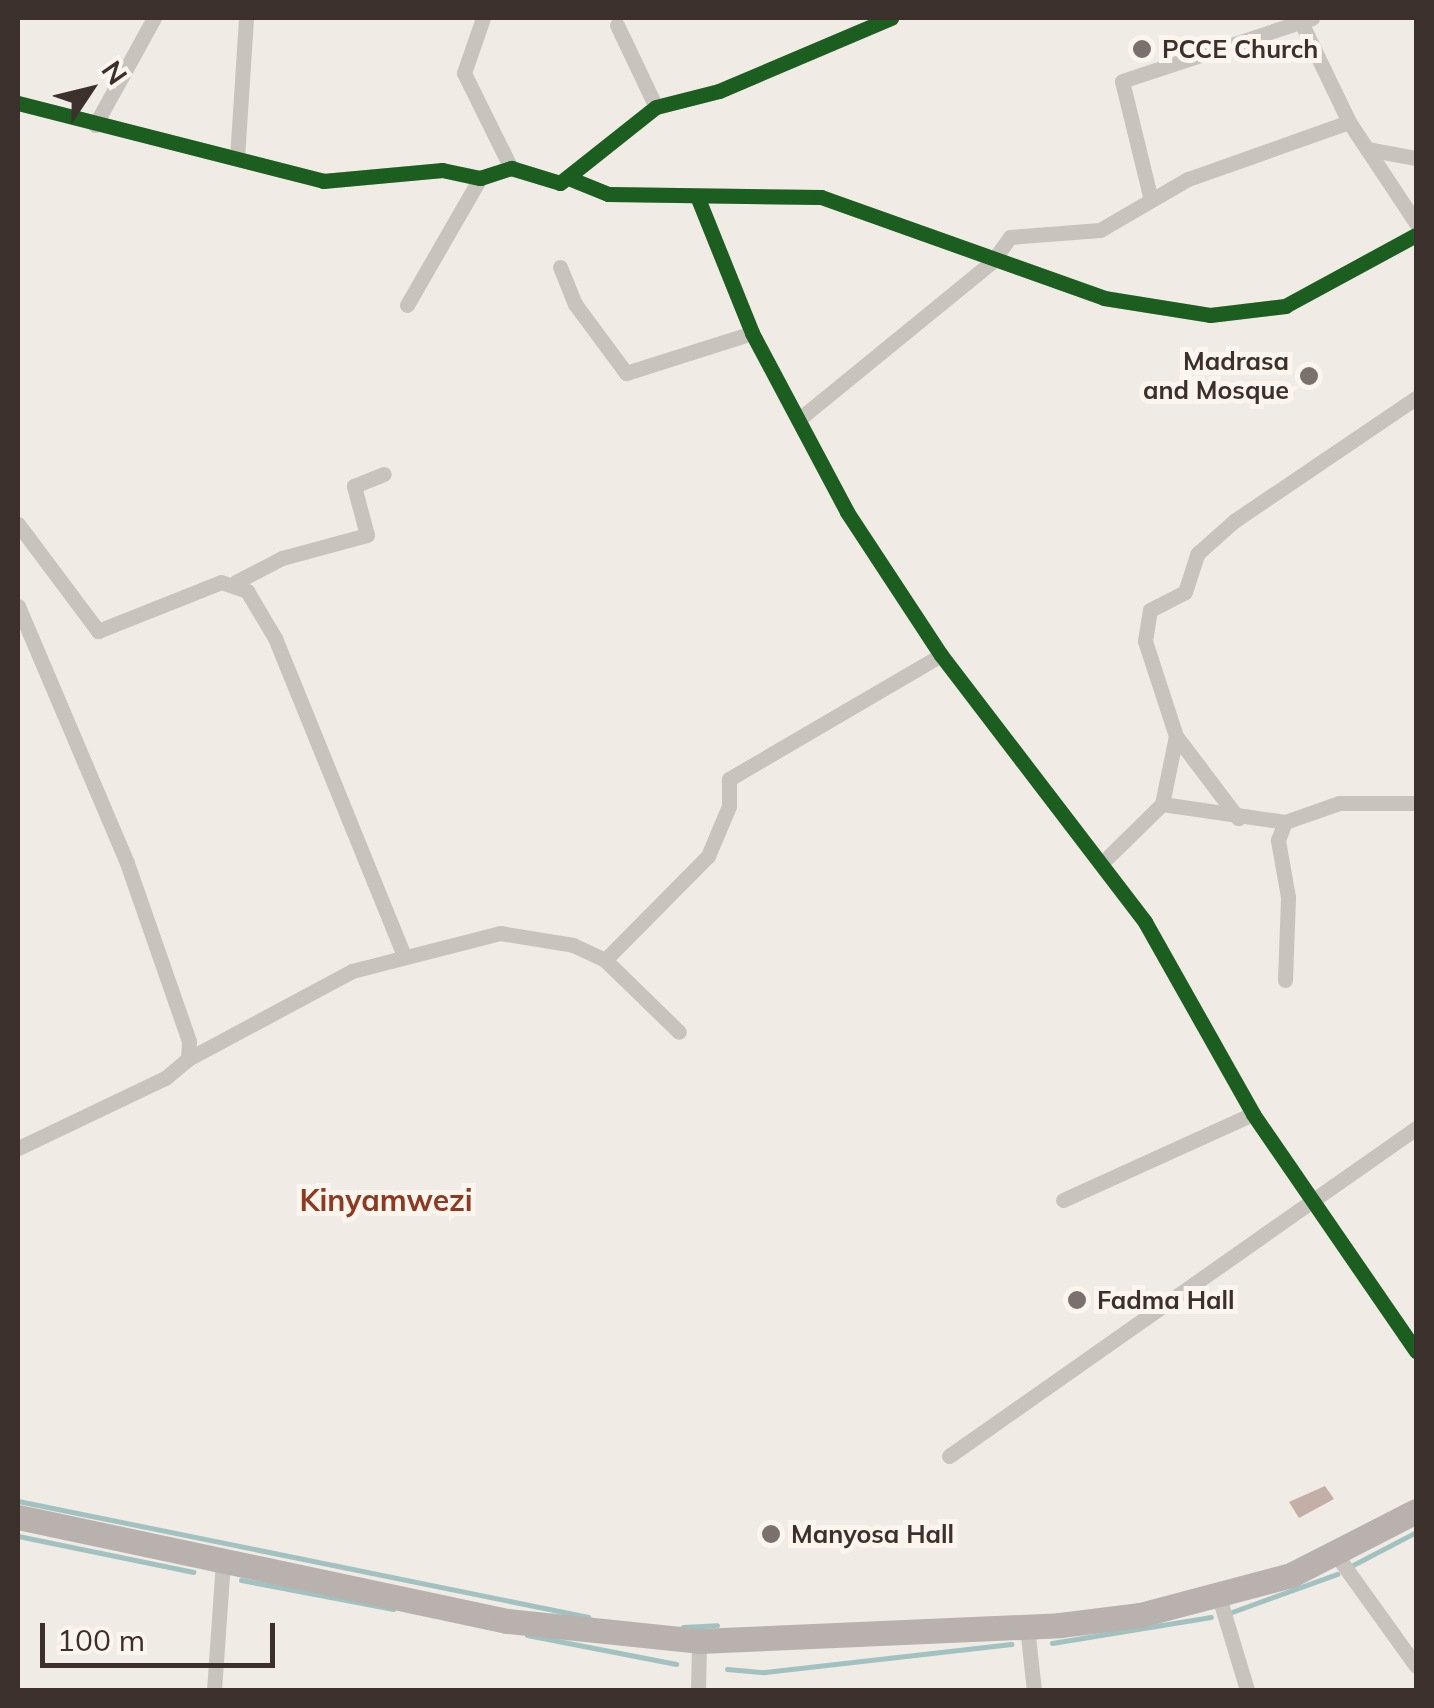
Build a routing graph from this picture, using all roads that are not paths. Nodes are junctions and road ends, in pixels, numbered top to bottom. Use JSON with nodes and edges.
{"nodes":[{"id":1,"x":170,"y":18,"type":"edge"},
{"id":2,"x":246,"y":18,"type":"edge"},
{"id":3,"x":484,"y":18,"type":"edge"},
{"id":4,"x":891,"y":18,"type":"edge"},
{"id":5,"x":1303,"y":20,"type":"edge"},
{"id":6,"x":152,"y":23,"type":"edge"},
{"id":7,"x":617,"y":25,"type":"dead end"},
{"id":8,"x":18,"y":102,"type":"edge"},
{"id":9,"x":656,"y":107,"type":"junction"},
{"id":10,"x":1349,"y":122,"type":"junction"},
{"id":11,"x":95,"y":125,"type":"junction"},
{"id":12,"x":1367,"y":149,"type":"junction"},
{"id":13,"x":237,"y":158,"type":"junction"},
{"id":14,"x":1416,"y":158,"type":"edge"},
{"id":15,"x":511,"y":168,"type":"junction"},
{"id":16,"x":480,"y":178,"type":"junction"},
{"id":17,"x":572,"y":179,"type":"junction"},
{"id":18,"x":697,"y":196,"type":"junction"},
{"id":19,"x":1151,"y":200,"type":"junction"},
{"id":20,"x":1416,"y":223,"type":"edge"},
{"id":21,"x":1416,"y":235,"type":"edge"},
{"id":22,"x":992,"y":262,"type":"junction"},
{"id":23,"x":560,"y":267,"type":"dead end"},
{"id":24,"x":408,"y":305,"type":"dead end"},
{"id":25,"x":752,"y":334,"type":"junction"},
{"id":26,"x":1416,"y":398,"type":"edge"},
{"id":27,"x":798,"y":420,"type":"junction"},
{"id":28,"x":384,"y":474,"type":"dead end"},
{"id":29,"x":18,"y":524,"type":"edge"},
{"id":30,"x":236,"y":582,"type":"junction"},
{"id":31,"x":18,"y":606,"type":"edge"},
{"id":32,"x":941,"y":655,"type":"junction"},
{"id":33,"x":1176,"y":736,"type":"junction"},
{"id":34,"x":1416,"y":803,"type":"edge"},
{"id":35,"x":1162,"y":804,"type":"junction"},
{"id":36,"x":1238,"y":818,"type":"junction"},
{"id":37,"x":1285,"y":822,"type":"junction"},
{"id":38,"x":1103,"y":862,"type":"junction"},
{"id":39,"x":403,"y":953,"type":"junction"},
{"id":40,"x":605,"y":960,"type":"junction"},
{"id":41,"x":1285,"y":980,"type":"dead end"},
{"id":42,"x":679,"y":1032,"type":"dead end"},
{"id":43,"x":188,"y":1059,"type":"junction"},
{"id":44,"x":1253,"y":1114,"type":"junction"},
{"id":45,"x":1416,"y":1128,"type":"edge"},
{"id":46,"x":18,"y":1148,"type":"edge"},
{"id":47,"x":1063,"y":1200,"type":"dead end"},
{"id":48,"x":1310,"y":1203,"type":"junction"},
{"id":49,"x":1416,"y":1351,"type":"edge"},
{"id":50,"x":949,"y":1456,"type":"dead end"},
{"id":51,"x":1416,"y":1511,"type":"edge"},
{"id":52,"x":18,"y":1517,"type":"edge"},
{"id":53,"x":1338,"y":1556,"type":"junction"},
{"id":54,"x":223,"y":1560,"type":"junction"},
{"id":55,"x":1219,"y":1598,"type":"junction"},
{"id":56,"x":1027,"y":1627,"type":"junction"},
{"id":57,"x":700,"y":1641,"type":"junction"},
{"id":58,"x":1416,"y":1666,"type":"edge"},
{"id":59,"x":214,"y":1690,"type":"edge"},
{"id":60,"x":698,"y":1690,"type":"edge"},
{"id":61,"x":1034,"y":1690,"type":"edge"},
{"id":62,"x":1247,"y":1690,"type":"edge"}],
"edges":[{"from":1,"to":6,"type":"street"},
{"from":2,"to":13,"type":"street"},
{"from":3,"to":15,"type":"street"},
{"from":4,"to":9,"type":"street"},
{"from":5,"to":10,"type":"street"},
{"from":5,"to":19,"type":"street"},
{"from":6,"to":11,"type":"street"},
{"from":7,"to":9,"type":"street"},
{"from":8,"to":11,"type":"street"},
{"from":9,"to":17,"type":"street"},
{"from":10,"to":12,"type":"street"},
{"from":10,"to":19,"type":"street"},
{"from":11,"to":13,"type":"street"},
{"from":12,"to":14,"type":"street"},
{"from":12,"to":20,"type":"street"},
{"from":13,"to":16,"type":"street"},
{"from":15,"to":16,"type":"street"},
{"from":15,"to":17,"type":"street"},
{"from":16,"to":24,"type":"street"},
{"from":17,"to":18,"type":"street"},
{"from":18,"to":22,"type":"street"},
{"from":18,"to":25,"type":"street"},
{"from":19,"to":22,"type":"street"},
{"from":21,"to":22,"type":"street"},
{"from":22,"to":27,"type":"street"},
{"from":23,"to":25,"type":"street"},
{"from":25,"to":27,"type":"street"},
{"from":26,"to":33,"type":"street"},
{"from":27,"to":32,"type":"street"},
{"from":28,"to":30,"type":"street"},
{"from":29,"to":30,"type":"street"},
{"from":30,"to":39,"type":"street"},
{"from":31,"to":43,"type":"street"},
{"from":32,"to":38,"type":"street"},
{"from":32,"to":40,"type":"street"},
{"from":33,"to":35,"type":"street"},
{"from":33,"to":36,"type":"street"},
{"from":34,"to":37,"type":"street"},
{"from":35,"to":36,"type":"street"},
{"from":35,"to":38,"type":"street"},
{"from":36,"to":37,"type":"street"},
{"from":37,"to":41,"type":"street"},
{"from":38,"to":44,"type":"street"},
{"from":39,"to":40,"type":"street"},
{"from":39,"to":43,"type":"street"},
{"from":40,"to":42,"type":"street"},
{"from":43,"to":46,"type":"street"},
{"from":44,"to":47,"type":"street"},
{"from":44,"to":48,"type":"street"},
{"from":45,"to":48,"type":"street"},
{"from":48,"to":49,"type":"street"},
{"from":48,"to":50,"type":"street"},
{"from":51,"to":53,"type":"main road"},
{"from":52,"to":54,"type":"main road"},
{"from":53,"to":55,"type":"main road"},
{"from":53,"to":58,"type":"street"},
{"from":54,"to":57,"type":"main road"},
{"from":54,"to":59,"type":"street"},
{"from":55,"to":56,"type":"main road"},
{"from":55,"to":62,"type":"street"},
{"from":56,"to":57,"type":"main road"},
{"from":56,"to":61,"type":"street"},
{"from":57,"to":60,"type":"street"}]}
